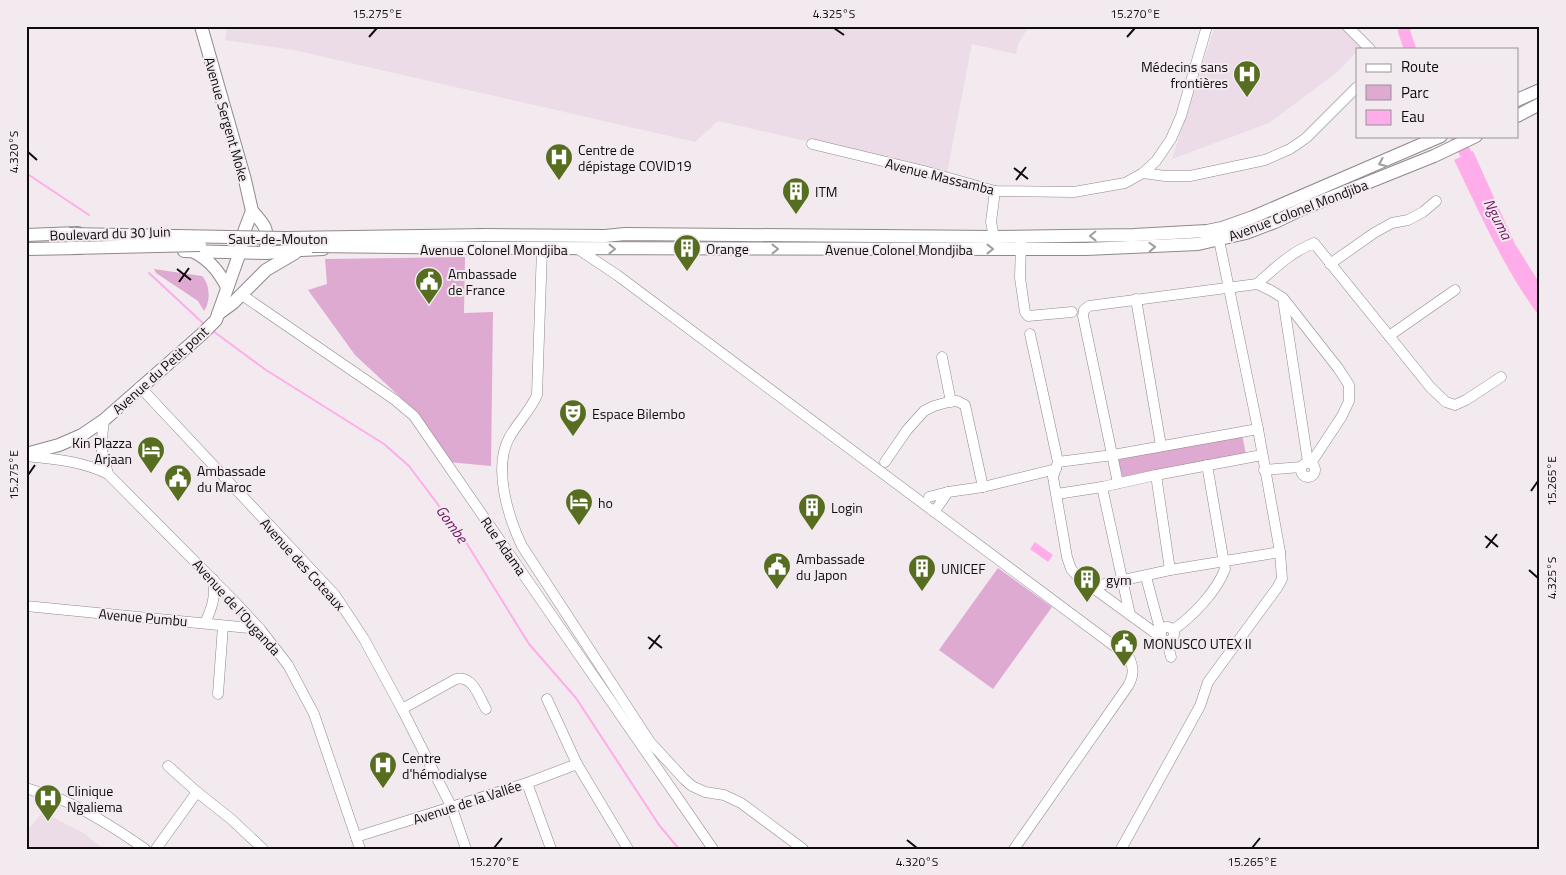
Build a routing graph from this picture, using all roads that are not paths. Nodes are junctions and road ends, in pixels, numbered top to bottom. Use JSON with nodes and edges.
{"nodes":[{"id":1,"x":201,"y":26,"type":"edge"},
{"id":2,"x":1207,"y":26,"type":"edge"},
{"id":3,"x":1347,"y":26,"type":"edge"},
{"id":4,"x":1369,"y":48,"type":"edge"},
{"id":5,"x":1356,"y":88,"type":"edge"},
{"id":6,"x":1540,"y":90,"type":"edge"},
{"id":7,"x":1518,"y":100,"type":"edge"},
{"id":8,"x":1540,"y":104,"type":"edge"},
{"id":9,"x":1518,"y":115,"type":"edge"},
{"id":10,"x":1437,"y":138,"type":"edge"},
{"id":11,"x":1472,"y":138,"type":"edge"},
{"id":12,"x":812,"y":144,"type":"dead end"},
{"id":13,"x":1143,"y":173,"type":"junction"},
{"id":14,"x":994,"y":191,"type":"junction"},
{"id":15,"x":1436,"y":201,"type":"dead end"},
{"id":16,"x":252,"y":211,"type":"junction"},
{"id":17,"x":221,"y":231,"type":"junction"},
{"id":18,"x":244,"y":232,"type":"junction"},
{"id":19,"x":268,"y":232,"type":"junction"},
{"id":20,"x":287,"y":233,"type":"junction"},
{"id":21,"x":70,"y":234,"type":"junction"},
{"id":22,"x":26,"y":235,"type":"edge"},
{"id":23,"x":579,"y":235,"type":"junction"},
{"id":24,"x":994,"y":237,"type":"junction"},
{"id":25,"x":1219,"y":240,"type":"junction"},
{"id":26,"x":487,"y":242,"type":"junction"},
{"id":27,"x":912,"y":242,"type":"junction"},
{"id":28,"x":1021,"y":243,"type":"junction"},
{"id":29,"x":72,"y":248,"type":"junction"},
{"id":30,"x":26,"y":249,"type":"edge"},
{"id":31,"x":542,"y":249,"type":"junction"},
{"id":32,"x":578,"y":249,"type":"junction"},
{"id":33,"x":301,"y":250,"type":"junction"},
{"id":34,"x":192,"y":251,"type":"junction"},
{"id":35,"x":287,"y":251,"type":"junction"},
{"id":36,"x":221,"y":252,"type":"junction"},
{"id":37,"x":240,"y":252,"type":"junction"},
{"id":38,"x":266,"y":253,"type":"junction"},
{"id":39,"x":1330,"y":264,"type":"junction"},
{"id":40,"x":266,"y":270,"type":"junction"},
{"id":41,"x":1257,"y":284,"type":"junction"},
{"id":42,"x":227,"y":287,"type":"junction"},
{"id":43,"x":1228,"y":289,"type":"junction"},
{"id":44,"x":1455,"y":290,"type":"dead end"},
{"id":45,"x":242,"y":295,"type":"junction"},
{"id":46,"x":1283,"y":298,"type":"junction"},
{"id":47,"x":1136,"y":299,"type":"junction"},
{"id":48,"x":1072,"y":312,"type":"dead end"},
{"id":49,"x":217,"y":317,"type":"junction"},
{"id":50,"x":1030,"y":334,"type":"dead end"},
{"id":51,"x":1389,"y":336,"type":"junction"},
{"id":52,"x":942,"y":356,"type":"dead end"},
{"id":53,"x":1501,"y":377,"type":"dead end"},
{"id":54,"x":140,"y":387,"type":"junction"},
{"id":55,"x":951,"y":402,"type":"junction"},
{"id":56,"x":104,"y":420,"type":"junction"},
{"id":57,"x":1258,"y":429,"type":"junction"},
{"id":58,"x":1161,"y":446,"type":"junction"},
{"id":59,"x":26,"y":455,"type":"edge"},
{"id":60,"x":1113,"y":455,"type":"junction"},
{"id":61,"x":1262,"y":455,"type":"junction"},
{"id":62,"x":885,"y":462,"type":"dead end"},
{"id":63,"x":1306,"y":464,"type":"junction"},
{"id":64,"x":1057,"y":465,"type":"junction"},
{"id":65,"x":1207,"y":466,"type":"junction"},
{"id":66,"x":1264,"y":470,"type":"junction"},
{"id":67,"x":108,"y":474,"type":"junction"},
{"id":68,"x":1156,"y":474,"type":"junction"},
{"id":69,"x":1118,"y":483,"type":"junction"},
{"id":70,"x":983,"y":487,"type":"junction"},
{"id":71,"x":1102,"y":487,"type":"junction"},
{"id":72,"x":948,"y":492,"type":"junction"},
{"id":73,"x":1056,"y":494,"type":"junction"},
{"id":74,"x":929,"y":497,"type":"dead end"},
{"id":75,"x":934,"y":512,"type":"junction"},
{"id":76,"x":1280,"y":552,"type":"junction"},
{"id":77,"x":1223,"y":561,"type":"junction"},
{"id":78,"x":1170,"y":570,"type":"junction"},
{"id":79,"x":1146,"y":577,"type":"junction"},
{"id":80,"x":213,"y":579,"type":"junction"},
{"id":81,"x":1122,"y":580,"type":"junction"},
{"id":82,"x":1091,"y":587,"type":"junction"},
{"id":83,"x":26,"y":606,"type":"edge"},
{"id":84,"x":1130,"y":615,"type":"junction"},
{"id":85,"x":205,"y":623,"type":"junction"},
{"id":86,"x":223,"y":626,"type":"junction"},
{"id":87,"x":260,"y":628,"type":"junction"},
{"id":88,"x":1163,"y":637,"type":"junction"},
{"id":89,"x":1171,"y":658,"type":"dead end"},
{"id":90,"x":218,"y":694,"type":"dead end"},
{"id":91,"x":547,"y":699,"type":"dead end"},
{"id":92,"x":402,"y":709,"type":"junction"},
{"id":93,"x":486,"y":709,"type":"dead end"},
{"id":94,"x":577,"y":764,"type":"junction"},
{"id":95,"x":168,"y":766,"type":"dead end"},
{"id":96,"x":527,"y":783,"type":"junction"},
{"id":97,"x":26,"y":788,"type":"edge"},
{"id":98,"x":197,"y":792,"type":"junction"},
{"id":99,"x":452,"y":808,"type":"junction"},
{"id":100,"x":356,"y":837,"type":"junction"},
{"id":101,"x":145,"y":849,"type":"edge"},
{"id":102,"x":156,"y":849,"type":"edge"},
{"id":103,"x":263,"y":849,"type":"edge"},
{"id":104,"x":360,"y":849,"type":"edge"},
{"id":105,"x":466,"y":849,"type":"edge"},
{"id":106,"x":551,"y":849,"type":"edge"},
{"id":107,"x":628,"y":849,"type":"edge"},
{"id":108,"x":713,"y":849,"type":"edge"},
{"id":109,"x":803,"y":849,"type":"edge"},
{"id":110,"x":1014,"y":849,"type":"edge"},
{"id":111,"x":1121,"y":849,"type":"edge"}],
"edges":[{"from":1,"to":16,"type":"main road","name":"Avenue Sergent Moke"},
{"from":2,"to":13,"type":"street","name":"Avenue Massamba"},
{"from":3,"to":4,"type":"street"},
{"from":5,"to":13,"type":"street"},
{"from":6,"to":7,"type":"main road"},
{"from":8,"to":9,"type":"main road"},
{"from":10,"to":28,"type":"main road","name":"Avenue Colonel Mondjiba","one_way":true},
{"from":11,"to":25,"type":"main road","name":"Avenue Colonel Mondjiba"},
{"from":12,"to":14,"type":"street","name":"Avenue Massamba"},
{"from":13,"to":14,"type":"street","name":"Avenue Massamba"},
{"from":14,"to":24,"type":"street"},
{"from":15,"to":39,"type":"street"},
{"from":16,"to":18,"type":"main road"},
{"from":16,"to":19,"type":"main road"},
{"from":17,"to":18,"type":"main road","name":"Boulevard du 30 Juin"},
{"from":17,"to":21,"type":"main road","name":"Boulevard du 30 Juin"},
{"from":17,"to":36,"type":"main road"},
{"from":18,"to":19,"type":"main road","name":"Boulevard du 30 Juin"},
{"from":18,"to":37,"type":"main road"},
{"from":19,"to":20,"type":"main road","name":"Avenue Colonel Mondjiba"},
{"from":19,"to":38,"type":"main road"},
{"from":20,"to":26,"type":"main road","name":"Avenue Colonel Mondjiba"},
{"from":20,"to":35,"type":"main road"},
{"from":21,"to":22,"type":"main road","name":"Boulevard du 30 Juin"},
{"from":21,"to":26,"type":"main road","name":"Saut-de-Mouton","bridge":true},
{"from":23,"to":26,"type":"main road","name":"Avenue Colonel Mondjiba"},
{"from":23,"to":27,"type":"main road","name":"Avenue Colonel Mondjiba"},
{"from":23,"to":32,"type":"main road"},
{"from":24,"to":27,"type":"main road","name":"Avenue Colonel Mondjiba"},
{"from":24,"to":28,"type":"main road","name":"Avenue Colonel Mondjiba"},
{"from":28,"to":25,"type":"main road","name":"Avenue Colonel Mondjiba","one_way":true},
{"from":25,"to":43,"type":"street"},
{"from":26,"to":29,"type":"main road","name":"Saut-de-Mouton","bridge":true},
{"from":26,"to":31,"type":"main road","name":"Avenue Colonel Mondjiba"},
{"from":26,"to":33,"type":"main road","name":"Avenue Colonel Mondjiba"},
{"from":27,"to":28,"type":"main road","name":"Avenue Colonel Mondjiba","one_way":true},
{"from":32,"to":27,"type":"main road","name":"Avenue Colonel Mondjiba","one_way":true},
{"from":28,"to":48,"type":"street"},
{"from":29,"to":30,"type":"main road","name":"Boulevard du 30 Juin"},
{"from":29,"to":34,"type":"main road","name":"Boulevard du 30 Juin"},
{"from":31,"to":32,"type":"main road","name":"Avenue Colonel Mondjiba"},
{"from":31,"to":109,"type":"street"},
{"from":32,"to":75,"type":"street"},
{"from":33,"to":35,"type":"main road","name":"Avenue Colonel Mondjiba"},
{"from":33,"to":40,"type":"main road","name":"Avenue du Petit pont"},
{"from":34,"to":36,"type":"main road","name":"Boulevard du 30 Juin"},
{"from":34,"to":42,"type":"main road"},
{"from":35,"to":38,"type":"main road","name":"Avenue Colonel Mondjiba"},
{"from":36,"to":37,"type":"main road","name":"Boulevard du 30 Juin"},
{"from":37,"to":38,"type":"main road","name":"Avenue Colonel Mondjiba"},
{"from":37,"to":42,"type":"main road"},
{"from":38,"to":40,"type":"main road"},
{"from":39,"to":41,"type":"street"},
{"from":39,"to":51,"type":"street"},
{"from":40,"to":45,"type":"main road","name":"Avenue du Petit pont"},
{"from":41,"to":43,"type":"street"},
{"from":41,"to":46,"type":"street"},
{"from":42,"to":49,"type":"main road"},
{"from":43,"to":47,"type":"street"},
{"from":43,"to":57,"type":"street"},
{"from":44,"to":51,"type":"street"},
{"from":45,"to":49,"type":"main road","name":"Avenue du Petit pont"},
{"from":45,"to":108,"type":"street","name":"Rue Adama"},
{"from":46,"to":63,"type":"street"},
{"from":46,"to":63,"type":"street"},
{"from":47,"to":58,"type":"street"},
{"from":47,"to":60,"type":"street"},
{"from":49,"to":54,"type":"main road","name":"Avenue du Petit pont"},
{"from":50,"to":64,"type":"street"},
{"from":51,"to":53,"type":"street"},
{"from":52,"to":55,"type":"street"},
{"from":54,"to":56,"type":"main road","name":"Avenue du Petit pont"},
{"from":54,"to":92,"type":"street","name":"Avenue des Coteaux"},
{"from":55,"to":62,"type":"street"},
{"from":55,"to":70,"type":"street"},
{"from":56,"to":59,"type":"main road","name":"Avenue du Petit pont"},
{"from":56,"to":67,"type":"street"},
{"from":57,"to":58,"type":"street"},
{"from":57,"to":61,"type":"street"},
{"from":58,"to":60,"type":"street"},
{"from":59,"to":67,"type":"street","name":"Avenue de l’Ouganda"},
{"from":60,"to":64,"type":"street"},
{"from":60,"to":69,"type":"street"},
{"from":61,"to":65,"type":"street"},
{"from":61,"to":66,"type":"street"},
{"from":63,"to":66,"type":"street"},
{"from":64,"to":70,"type":"street"},
{"from":64,"to":73,"type":"street"},
{"from":65,"to":68,"type":"street"},
{"from":65,"to":77,"type":"street"},
{"from":66,"to":76,"type":"street"},
{"from":67,"to":80,"type":"street","name":"Avenue de l’Ouganda"},
{"from":68,"to":69,"type":"street"},
{"from":68,"to":78,"type":"street"},
{"from":69,"to":71,"type":"street"},
{"from":70,"to":72,"type":"street"},
{"from":71,"to":73,"type":"street"},
{"from":71,"to":81,"type":"street"},
{"from":72,"to":74,"type":"street"},
{"from":72,"to":75,"type":"street"},
{"from":73,"to":82,"type":"street"},
{"from":75,"to":110,"type":"street"},
{"from":76,"to":77,"type":"street"},
{"from":76,"to":111,"type":"street"},
{"from":77,"to":78,"type":"street"},
{"from":77,"to":88,"type":"street"},
{"from":78,"to":79,"type":"street"},
{"from":79,"to":81,"type":"street"},
{"from":79,"to":88,"type":"street"},
{"from":80,"to":85,"type":"street"},
{"from":80,"to":87,"type":"street","name":"Avenue de l’Ouganda"},
{"from":81,"to":82,"type":"street"},
{"from":81,"to":84,"type":"street"},
{"from":82,"to":84,"type":"street"},
{"from":83,"to":85,"type":"street","name":"Avenue Pumbu"},
{"from":84,"to":88,"type":"street"},
{"from":85,"to":86,"type":"street","name":"Avenue Pumbu"},
{"from":86,"to":87,"type":"street","name":"Avenue Pumbu"},
{"from":86,"to":90,"type":"street"},
{"from":87,"to":100,"type":"street","name":"Avenue de l’Ouganda"},
{"from":88,"to":89,"type":"street"},
{"from":91,"to":94,"type":"street"},
{"from":92,"to":93,"type":"street"},
{"from":92,"to":99,"type":"street","name":"Avenue des Coteaux"},
{"from":94,"to":96,"type":"street","name":"Avenue de la Vallée"},
{"from":94,"to":107,"type":"street"},
{"from":95,"to":98,"type":"street"},
{"from":96,"to":99,"type":"street","name":"Avenue de la Vallée"},
{"from":96,"to":106,"type":"street"},
{"from":97,"to":101,"type":"street"},
{"from":98,"to":102,"type":"street"},
{"from":98,"to":103,"type":"street"},
{"from":99,"to":100,"type":"street","name":"Avenue de la Vallée"},
{"from":99,"to":105,"type":"street","name":"Avenue des Coteaux"},
{"from":100,"to":104,"type":"street","name":"Avenue de l’Ouganda"}]}
